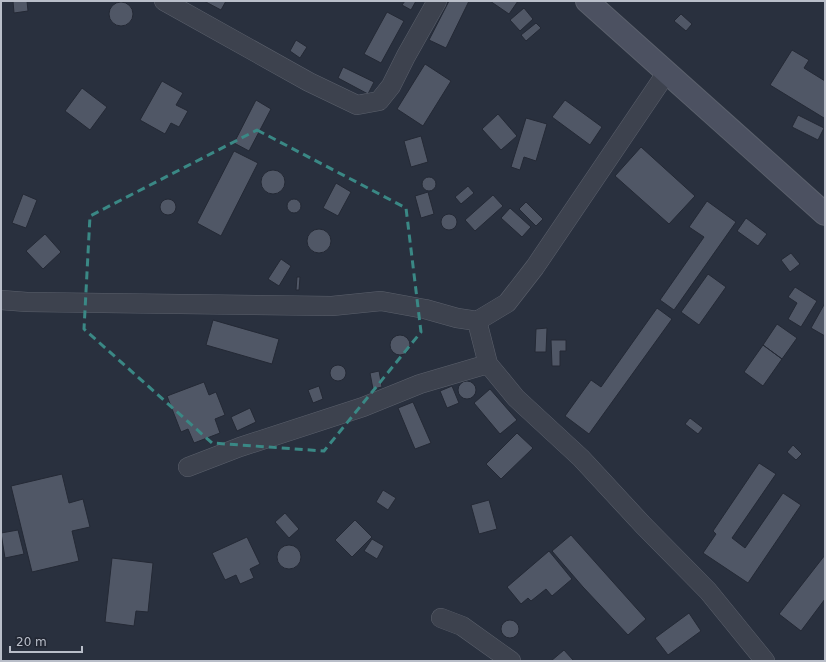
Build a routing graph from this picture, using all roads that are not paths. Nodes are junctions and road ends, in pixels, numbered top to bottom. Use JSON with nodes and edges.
{"nodes":[{"id":1,"x":164,"y":1,"type":"edge"},
{"id":2,"x":437,"y":1,"type":"edge"},
{"id":3,"x":587,"y":1,"type":"edge"},
{"id":4,"x":667,"y":72,"type":"junction"},
{"id":5,"x":825,"y":214,"type":"edge"},
{"id":6,"x":1,"y":300,"type":"edge"},
{"id":7,"x":477,"y":321,"type":"junction"},
{"id":8,"x":488,"y":364,"type":"junction"},
{"id":9,"x":188,"y":467,"type":"dead end"},
{"id":10,"x":441,"y":618,"type":"dead end"},
{"id":11,"x":511,"y":661,"type":"edge"},
{"id":12,"x":765,"y":661,"type":"edge"}],
"edges":[{"from":1,"to":2,"type":"street"},
{"from":3,"to":4,"type":"street"},
{"from":4,"to":5,"type":"street"},
{"from":4,"to":7,"type":"street"},
{"from":6,"to":7,"type":"street"},
{"from":7,"to":8,"type":"street"},
{"from":8,"to":9,"type":"street"},
{"from":8,"to":12,"type":"street"},
{"from":10,"to":11,"type":"street"}]}
